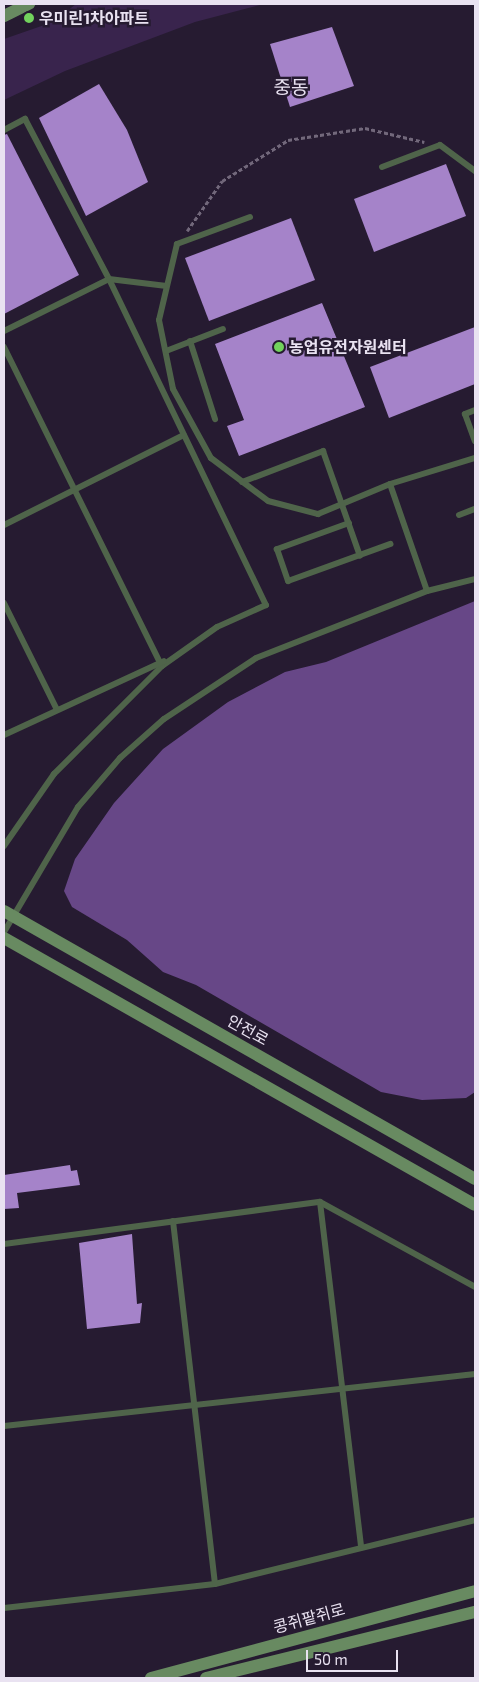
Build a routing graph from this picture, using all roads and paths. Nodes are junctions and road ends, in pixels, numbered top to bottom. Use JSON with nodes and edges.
{"nodes":[{"id":1,"x":29,"y":4,"type":"edge"},
{"id":2,"x":4,"y":16,"type":"edge"},
{"id":3,"x":4,"y":130,"type":"edge"},
{"id":4,"x":440,"y":145,"type":"junction"},
{"id":5,"x":382,"y":167,"type":"dead end"},
{"id":6,"x":475,"y":171,"type":"edge"},
{"id":7,"x":250,"y":217,"type":"dead end"},
{"id":8,"x":177,"y":244,"type":"junction"},
{"id":9,"x":109,"y":279,"type":"junction"},
{"id":10,"x":167,"y":286,"type":"junction"},
{"id":11,"x":223,"y":329,"type":"dead end"},
{"id":12,"x":4,"y":331,"type":"edge"},
{"id":13,"x":190,"y":341,"type":"junction"},
{"id":14,"x":4,"y":347,"type":"edge"},
{"id":15,"x":166,"y":351,"type":"junction"},
{"id":16,"x":475,"y":410,"type":"edge"},
{"id":17,"x":215,"y":419,"type":"dead end"},
{"id":18,"x":184,"y":435,"type":"junction"},
{"id":19,"x":475,"y":441,"type":"edge"},
{"id":20,"x":475,"y":458,"type":"edge"},
{"id":21,"x":242,"y":482,"type":"junction"},
{"id":22,"x":390,"y":484,"type":"junction"},
{"id":23,"x":76,"y":488,"type":"junction"},
{"id":24,"x":342,"y":506,"type":"junction"},
{"id":25,"x":475,"y":509,"type":"edge"},
{"id":26,"x":459,"y":515,"type":"dead end"},
{"id":27,"x":349,"y":523,"type":"junction"},
{"id":28,"x":4,"y":525,"type":"edge"},
{"id":29,"x":390,"y":544,"type":"dead end"},
{"id":30,"x":360,"y":556,"type":"junction"},
{"id":31,"x":475,"y":579,"type":"edge"},
{"id":32,"x":428,"y":591,"type":"junction"},
{"id":33,"x":4,"y":603,"type":"edge"},
{"id":34,"x":161,"y":664,"type":"junction"},
{"id":35,"x":57,"y":710,"type":"junction"},
{"id":36,"x":4,"y":735,"type":"edge"},
{"id":37,"x":4,"y":846,"type":"edge"},
{"id":38,"x":8,"y":914,"type":"edge"},
{"id":39,"x":4,"y":932,"type":"edge"},
{"id":40,"x":4,"y":938,"type":"edge"},
{"id":41,"x":475,"y":1179,"type":"edge"},
{"id":42,"x":320,"y":1202,"type":"junction"},
{"id":43,"x":475,"y":1205,"type":"edge"},
{"id":44,"x":173,"y":1221,"type":"junction"},
{"id":45,"x":4,"y":1244,"type":"edge"},
{"id":46,"x":475,"y":1286,"type":"edge"},
{"id":47,"x":475,"y":1374,"type":"edge"},
{"id":48,"x":342,"y":1388,"type":"junction"},
{"id":49,"x":194,"y":1405,"type":"junction"},
{"id":50,"x":4,"y":1426,"type":"edge"},
{"id":51,"x":475,"y":1520,"type":"edge"},
{"id":52,"x":361,"y":1548,"type":"junction"},
{"id":53,"x":215,"y":1584,"type":"junction"},
{"id":54,"x":475,"y":1591,"type":"edge"},
{"id":55,"x":4,"y":1608,"type":"edge"},
{"id":56,"x":475,"y":1612,"type":"edge"},
{"id":57,"x":151,"y":1678,"type":"edge"},
{"id":58,"x":206,"y":1678,"type":"edge"}],
"edges":[{"from":1,"to":2,"type":"street"},
{"from":3,"to":9,"type":"lane"},
{"from":4,"to":5,"type":"lane"},
{"from":4,"to":6,"type":"lane"},
{"from":4,"to":8,"type":"path"},
{"from":7,"to":8,"type":"lane"},
{"from":8,"to":10,"type":"lane"},
{"from":9,"to":10,"type":"lane"},
{"from":9,"to":12,"type":"lane"},
{"from":9,"to":18,"type":"lane"},
{"from":10,"to":15,"type":"lane"},
{"from":11,"to":13,"type":"lane"},
{"from":13,"to":15,"type":"lane"},
{"from":13,"to":17,"type":"lane"},
{"from":14,"to":23,"type":"lane"},
{"from":15,"to":21,"type":"lane"},
{"from":16,"to":19,"type":"lane"},
{"from":18,"to":23,"type":"lane"},
{"from":18,"to":34,"type":"lane"},
{"from":20,"to":22,"type":"lane"},
{"from":21,"to":24,"type":"lane"},
{"from":21,"to":24,"type":"lane"},
{"from":22,"to":24,"type":"lane"},
{"from":22,"to":32,"type":"lane"},
{"from":23,"to":28,"type":"lane"},
{"from":23,"to":34,"type":"lane"},
{"from":24,"to":27,"type":"lane"},
{"from":25,"to":26,"type":"lane"},
{"from":27,"to":30,"type":"lane"},
{"from":27,"to":30,"type":"lane"},
{"from":29,"to":30,"type":"lane"},
{"from":31,"to":32,"type":"lane"},
{"from":32,"to":38,"type":"lane"},
{"from":33,"to":35,"type":"lane"},
{"from":34,"to":35,"type":"lane"},
{"from":34,"to":37,"type":"lane"},
{"from":35,"to":36,"type":"lane"},
{"from":38,"to":39,"type":"lane"},
{"from":38,"to":41,"type":"street","name":"안전로"},
{"from":40,"to":43,"type":"street"},
{"from":42,"to":44,"type":"lane"},
{"from":42,"to":46,"type":"lane"},
{"from":42,"to":48,"type":"lane"},
{"from":44,"to":45,"type":"lane"},
{"from":44,"to":49,"type":"lane"},
{"from":47,"to":48,"type":"lane"},
{"from":48,"to":49,"type":"lane"},
{"from":48,"to":52,"type":"lane"},
{"from":49,"to":50,"type":"lane"},
{"from":49,"to":53,"type":"lane"},
{"from":51,"to":52,"type":"lane"},
{"from":52,"to":53,"type":"lane"},
{"from":53,"to":55,"type":"lane"},
{"from":54,"to":57,"type":"street","name":"콩쥐팥쥐로"},
{"from":56,"to":58,"type":"street","name":"콩쥐팥쥐로"}]}
